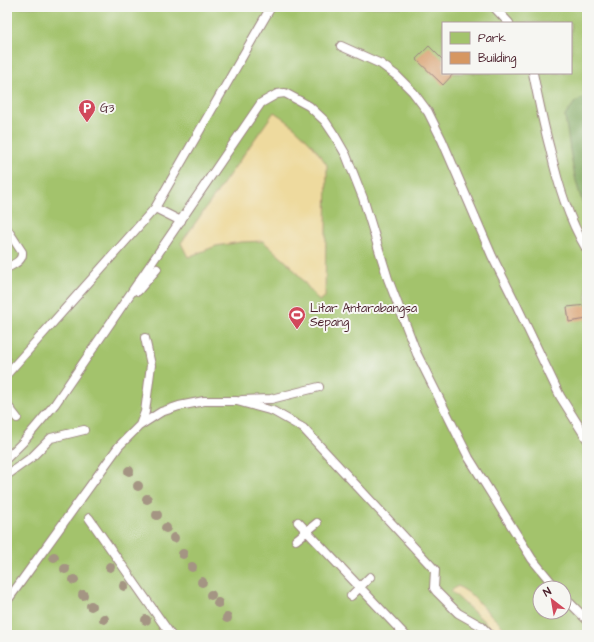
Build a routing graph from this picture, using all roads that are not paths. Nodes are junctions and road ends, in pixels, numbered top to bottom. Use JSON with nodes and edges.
{"nodes":[{"id":1,"x":271,"y":7,"type":"edge"},
{"id":2,"x":494,"y":7,"type":"edge"},
{"id":3,"x":508,"y":22,"type":"edge"},
{"id":4,"x":341,"y":46,"type":"dead end"},
{"id":5,"x":533,"y":74,"type":"edge"},
{"id":6,"x":156,"y":208,"type":"junction"},
{"id":7,"x":181,"y":221,"type":"junction"},
{"id":8,"x":7,"y":229,"type":"edge"},
{"id":9,"x":587,"y":250,"type":"edge"},
{"id":10,"x":7,"y":268,"type":"edge"},
{"id":11,"x":157,"y":269,"type":"dead end"},
{"id":12,"x":113,"y":320,"type":"junction"},
{"id":13,"x":145,"y":338,"type":"dead end"},
{"id":14,"x":7,"y":374,"type":"edge"},
{"id":15,"x":320,"y":387,"type":"dead end"},
{"id":16,"x":237,"y":401,"type":"junction"},
{"id":17,"x":7,"y":404,"type":"edge"},
{"id":18,"x":17,"y":418,"type":"dead end"},
{"id":19,"x":139,"y":426,"type":"junction"},
{"id":20,"x":84,"y":430,"type":"dead end"},
{"id":21,"x":587,"y":439,"type":"edge"},
{"id":22,"x":7,"y":458,"type":"edge"},
{"id":23,"x":7,"y":475,"type":"edge"},
{"id":24,"x":89,"y":518,"type":"dead end"},
{"id":25,"x":298,"y":522,"type":"dead end"},
{"id":26,"x":317,"y":523,"type":"dead end"},
{"id":27,"x":307,"y":531,"type":"junction"},
{"id":28,"x":296,"y":540,"type":"dead end"},
{"id":29,"x":370,"y":577,"type":"dead end"},
{"id":30,"x":549,"y":580,"type":"edge"},
{"id":31,"x":360,"y":587,"type":"junction"},
{"id":32,"x":350,"y":596,"type":"dead end"},
{"id":33,"x":7,"y":601,"type":"edge"},
{"id":34,"x":572,"y":605,"type":"edge"},
{"id":35,"x":587,"y":620,"type":"edge"},
{"id":36,"x":171,"y":635,"type":"edge"},
{"id":37,"x":406,"y":635,"type":"edge"},
{"id":38,"x":490,"y":635,"type":"edge"}],
"edges":[{"from":1,"to":6,"type":"lane"},
{"from":2,"to":3,"type":"lane"},
{"from":4,"to":21,"type":"lane"},
{"from":5,"to":9,"type":"lane"},
{"from":6,"to":7,"type":"lane"},
{"from":6,"to":14,"type":"lane"},
{"from":7,"to":12,"type":"lane"},
{"from":7,"to":30,"type":"lane"},
{"from":8,"to":10,"type":"lane"},
{"from":11,"to":12,"type":"lane"},
{"from":12,"to":22,"type":"lane"},
{"from":13,"to":19,"type":"lane"},
{"from":15,"to":16,"type":"lane"},
{"from":16,"to":19,"type":"lane"},
{"from":16,"to":38,"type":"lane"},
{"from":17,"to":18,"type":"lane"},
{"from":19,"to":33,"type":"lane"},
{"from":20,"to":23,"type":"lane"},
{"from":24,"to":36,"type":"lane"},
{"from":25,"to":27,"type":"lane"},
{"from":26,"to":27,"type":"lane"},
{"from":27,"to":28,"type":"lane"},
{"from":27,"to":31,"type":"lane"},
{"from":29,"to":31,"type":"lane"},
{"from":31,"to":32,"type":"lane"},
{"from":31,"to":37,"type":"lane"},
{"from":34,"to":35,"type":"lane"}]}
